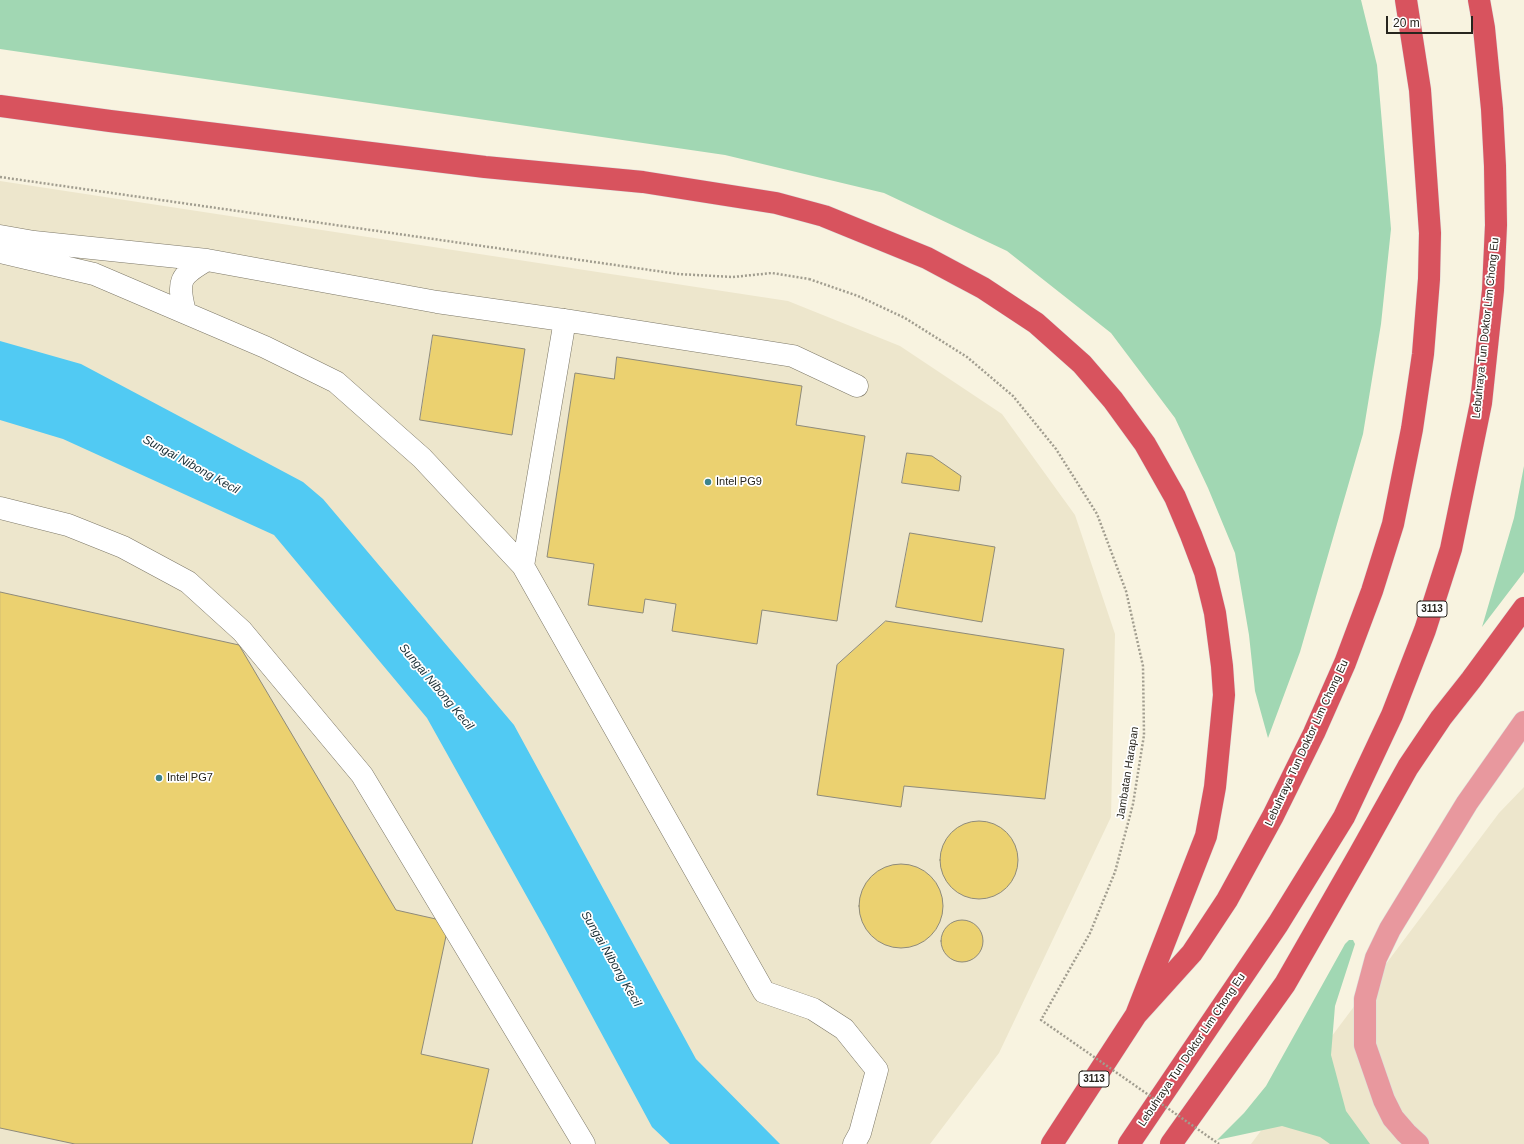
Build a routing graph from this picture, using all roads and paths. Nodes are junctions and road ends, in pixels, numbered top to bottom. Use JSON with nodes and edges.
{"nodes":[{"id":1,"x":1406,"y":0,"type":"edge"},
{"id":2,"x":1479,"y":0,"type":"edge"},
{"id":3,"x":0,"y":106,"type":"edge"},
{"id":4,"x":0,"y":178,"type":"edge"},
{"id":5,"x":0,"y":236,"type":"edge"},
{"id":6,"x":0,"y":252,"type":"edge"},
{"id":7,"x":207,"y":260,"type":"junction"},
{"id":8,"x":185,"y":312,"type":"junction"},
{"id":9,"x":564,"y":320,"type":"junction"},
{"id":10,"x":857,"y":386,"type":"dead end"},
{"id":11,"x":0,"y":508,"type":"edge"},
{"id":12,"x":523,"y":566,"type":"junction"},
{"id":13,"x":1524,"y":608,"type":"edge"},
{"id":14,"x":1524,"y":722,"type":"edge"},
{"id":15,"x":1136,"y":1015,"type":"junction"},
{"id":16,"x":584,"y":1144,"type":"edge"},
{"id":17,"x":854,"y":1144,"type":"edge"},
{"id":18,"x":1052,"y":1144,"type":"edge"},
{"id":19,"x":1129,"y":1144,"type":"edge"},
{"id":20,"x":1171,"y":1144,"type":"edge"},
{"id":21,"x":1219,"y":1144,"type":"edge"},
{"id":22,"x":1418,"y":1144,"type":"edge"}],
"edges":[{"from":1,"to":15,"type":"highway","name":"Lebuhraya Tun Doktor Lim Chong Eu","number":"3113"},
{"from":2,"to":19,"type":"highway","name":"Lebuhraya Tun Doktor Lim Chong Eu","number":"3113"},
{"from":3,"to":15,"type":"highway"},
{"from":4,"to":21,"type":"path","name":"Jambatan Harapan","bridge":true},
{"from":5,"to":7,"type":"lane"},
{"from":6,"to":8,"type":"lane"},
{"from":7,"to":8,"type":"lane"},
{"from":7,"to":9,"type":"lane"},
{"from":8,"to":12,"type":"lane"},
{"from":9,"to":10,"type":"lane"},
{"from":9,"to":12,"type":"lane"},
{"from":11,"to":16,"type":"lane"},
{"from":12,"to":17,"type":"lane"},
{"from":13,"to":20,"type":"highway"},
{"from":14,"to":22,"type":"main road"},
{"from":15,"to":18,"type":"highway","name":"Lebuhraya Tun Doktor Lim Chong Eu","number":"3113"}]}
